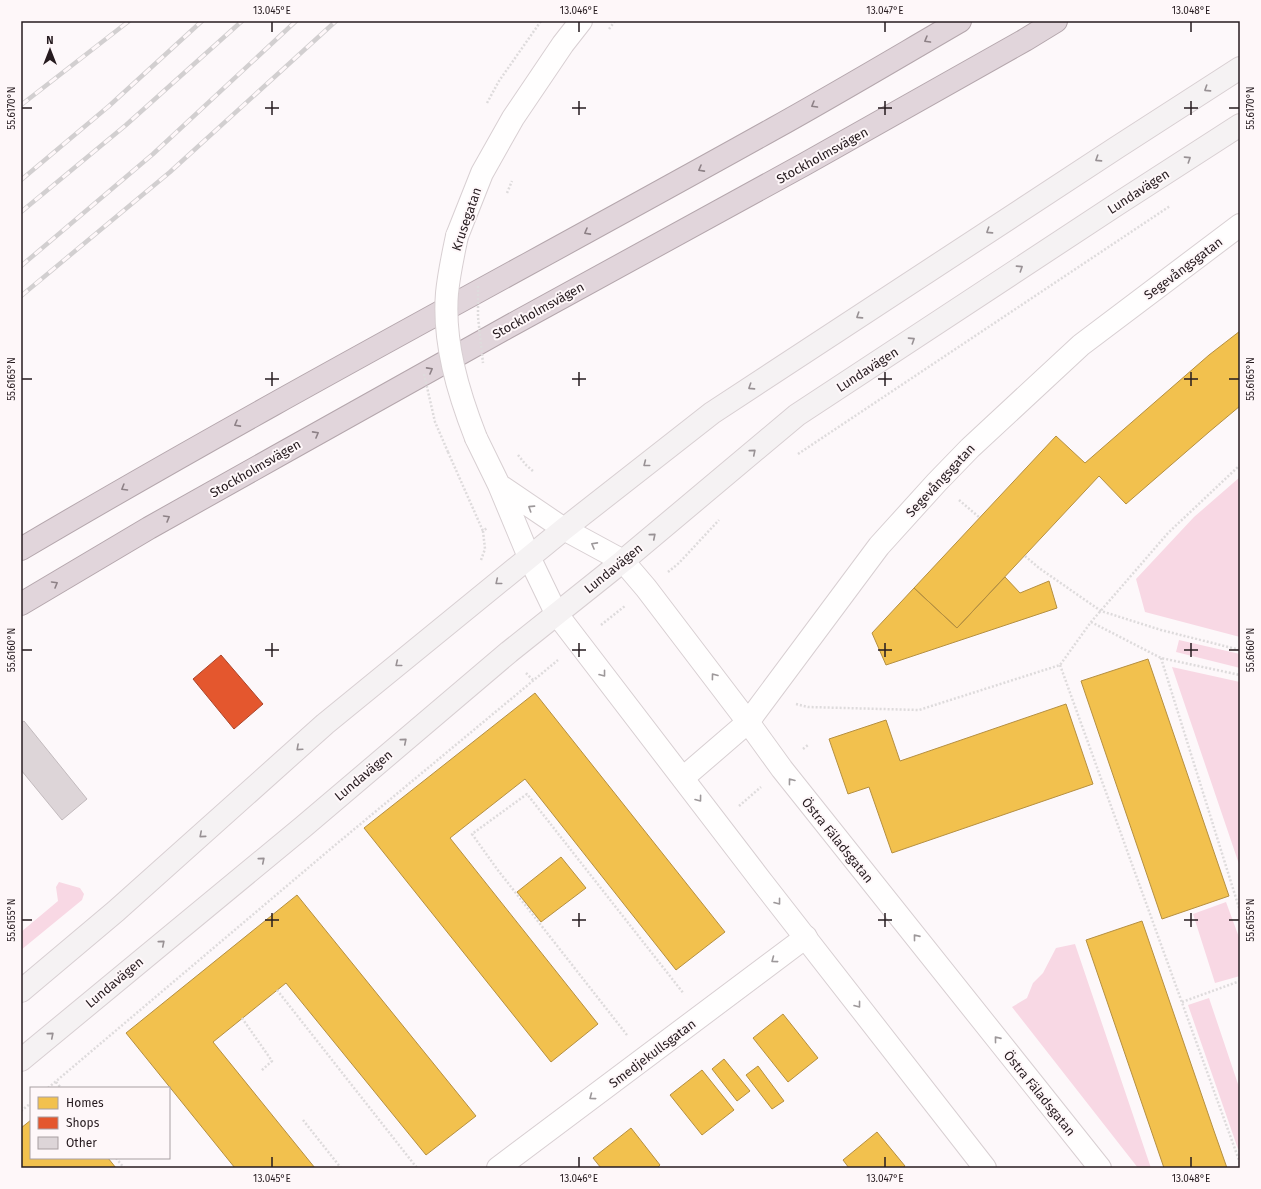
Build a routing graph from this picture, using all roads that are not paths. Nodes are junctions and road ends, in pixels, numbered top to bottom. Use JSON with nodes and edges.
{"nodes":[{"id":1,"x":581,"y":21,"type":"edge"},
{"id":2,"x":960,"y":21,"type":"edge"},
{"id":3,"x":1056,"y":21,"type":"edge"},
{"id":4,"x":1240,"y":68,"type":"edge"},
{"id":5,"x":1240,"y":125,"type":"edge"},
{"id":6,"x":1240,"y":225,"type":"edge"},
{"id":7,"x":500,"y":485,"type":"junction"},
{"id":8,"x":564,"y":529,"type":"junction"},
{"id":9,"x":21,"y":549,"type":"edge"},
{"id":10,"x":529,"y":558,"type":"junction"},
{"id":11,"x":623,"y":561,"type":"junction"},
{"id":12,"x":21,"y":604,"type":"edge"},
{"id":13,"x":556,"y":613,"type":"junction"},
{"id":14,"x":748,"y":722,"type":"junction"},
{"id":15,"x":683,"y":778,"type":"junction"},
{"id":16,"x":806,"y":937,"type":"junction"},
{"id":17,"x":21,"y":991,"type":"edge"},
{"id":18,"x":21,"y":1060,"type":"edge"},
{"id":19,"x":498,"y":1168,"type":"edge"},
{"id":20,"x":985,"y":1168,"type":"edge"},
{"id":21,"x":1100,"y":1168,"type":"edge"}],
"edges":[{"from":1,"to":7,"type":"street","name":"Krusegatan","bridge":true},
{"from":2,"to":9,"type":"highway","one_way":true},
{"from":12,"to":3,"type":"highway","name":"Stockholmsvägen","one_way":true},
{"from":4,"to":8,"type":"main road","one_way":true},
{"from":11,"to":5,"type":"main road","name":"Lundavägen","one_way":true},
{"from":6,"to":14,"type":"street","name":"Segevångsgatan"},
{"from":8,"to":7,"type":"street","name":"Krusegatan","one_way":true},
{"from":7,"to":10,"type":"street","name":"Krusegatan"},
{"from":8,"to":10,"type":"main road"},
{"from":11,"to":8,"type":"street","name":"Östra Fäladsgatan","one_way":true},
{"from":10,"to":13,"type":"street"},
{"from":10,"to":17,"type":"main road","one_way":true},
{"from":11,"to":13,"type":"main road","name":"Lundavägen"},
{"from":14,"to":11,"type":"street","name":"Östra Fäladsgatan","one_way":true},
{"from":13,"to":15,"type":"street","one_way":true},
{"from":18,"to":13,"type":"main road","name":"Lundavägen","one_way":true},
{"from":14,"to":15,"type":"street","name":"Segevångsgatan"},
{"from":21,"to":14,"type":"street","name":"Östra Fäladsgatan","one_way":true},
{"from":15,"to":16,"type":"street","one_way":true},
{"from":16,"to":19,"type":"street","name":"Smedjekullsgatan","one_way":true},
{"from":16,"to":20,"type":"street","one_way":true}]}
